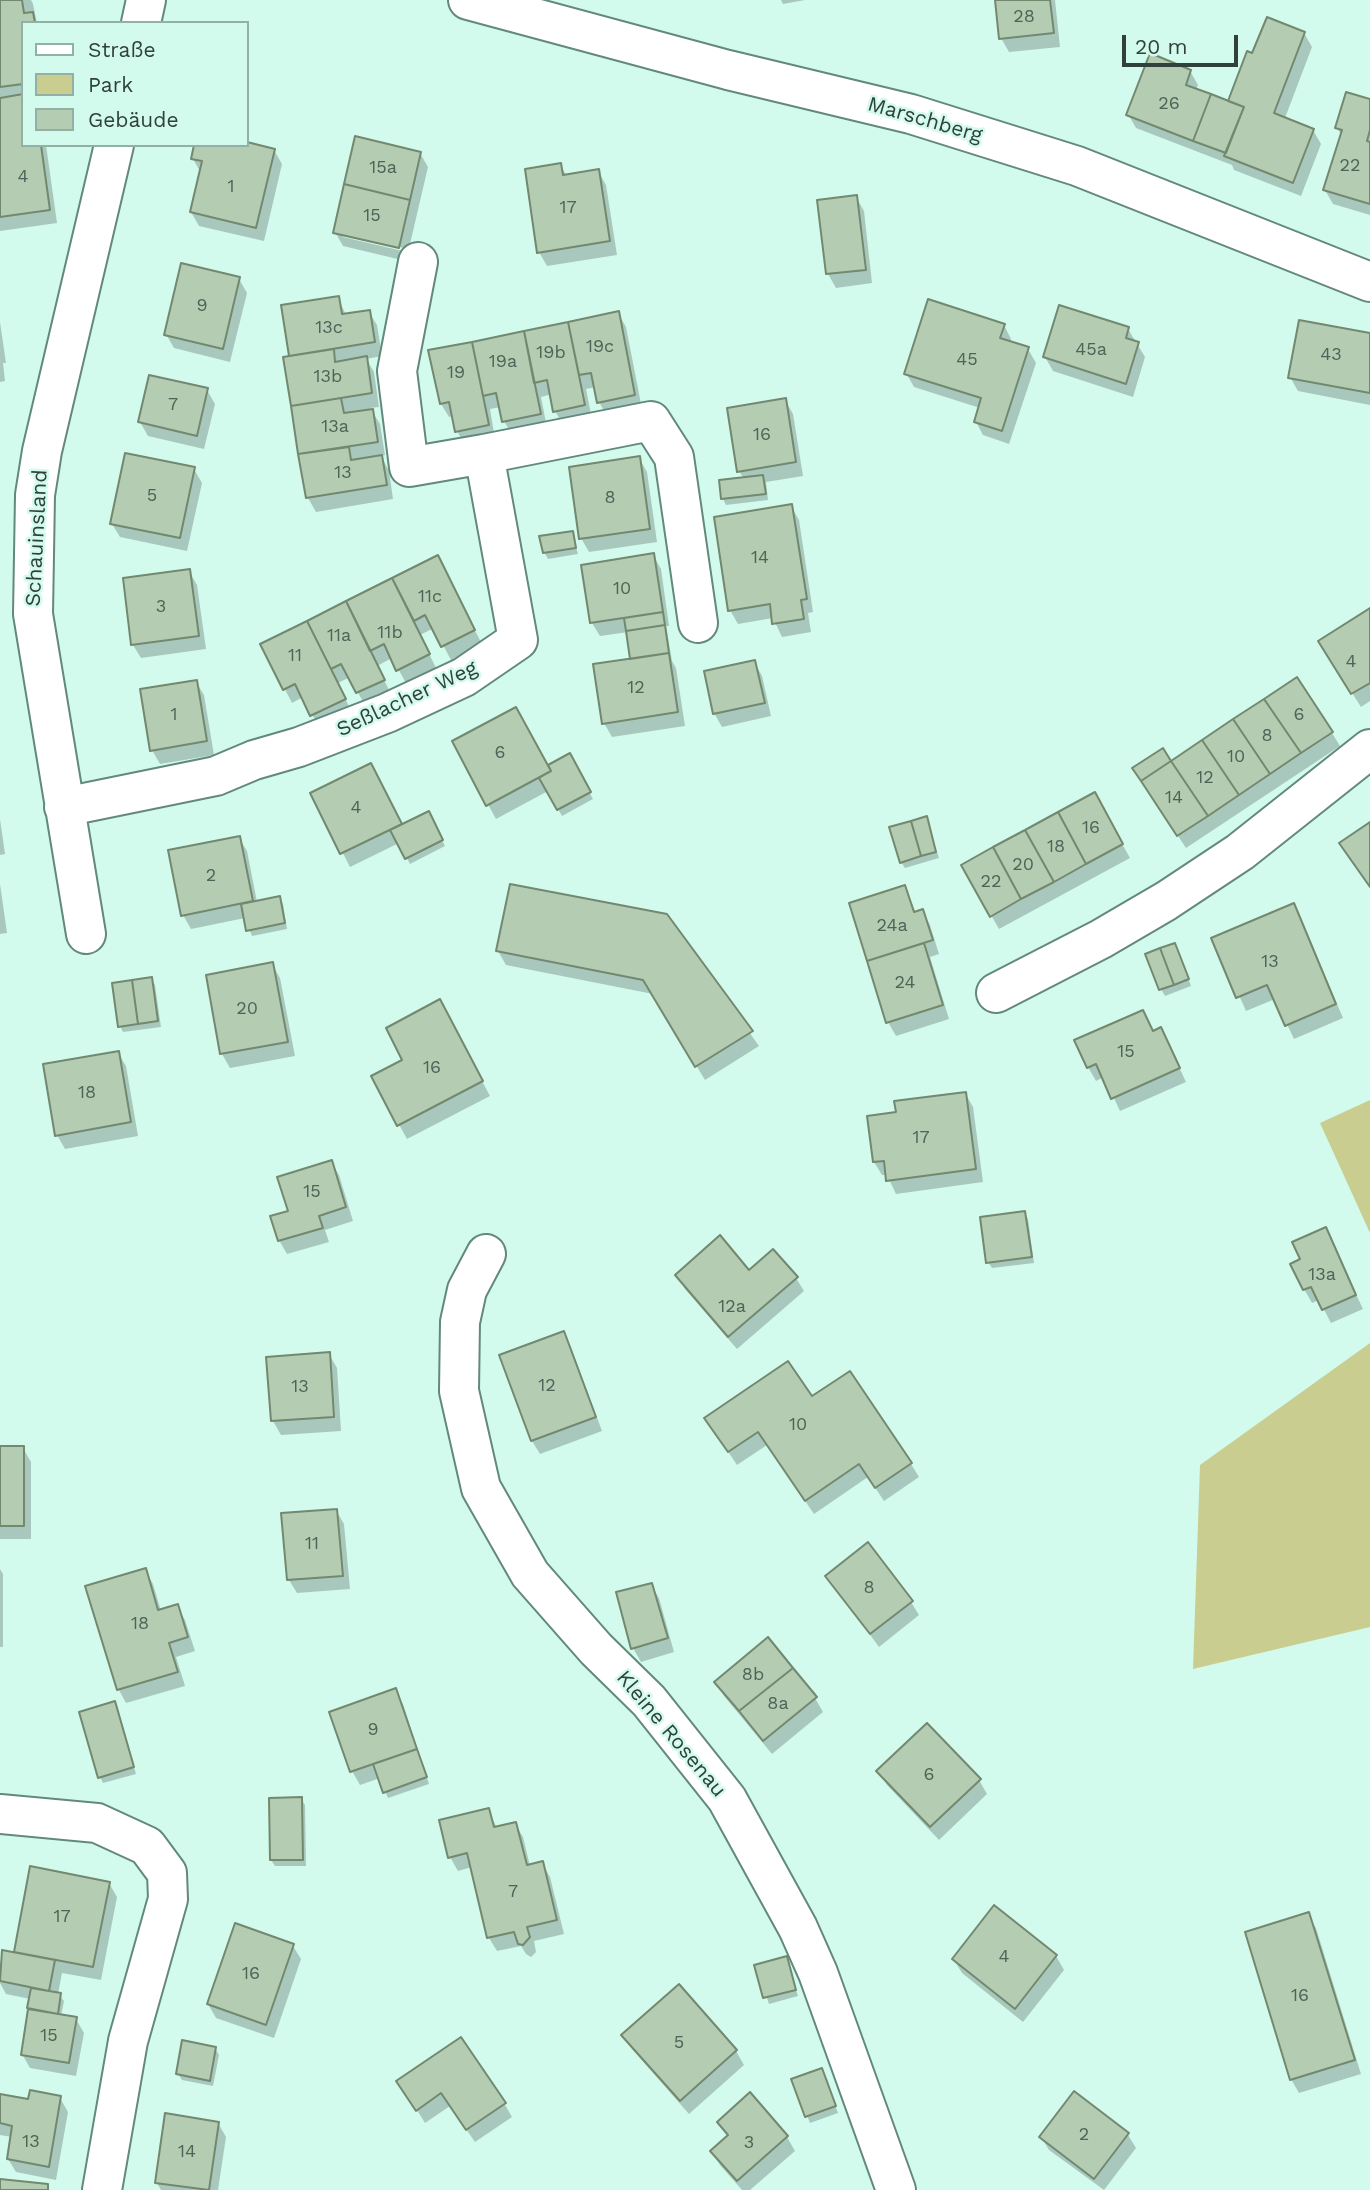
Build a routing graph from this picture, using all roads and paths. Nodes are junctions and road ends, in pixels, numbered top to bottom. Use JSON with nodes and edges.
{"nodes":[{"id":1,"x":146,"y":0,"type":"edge"},
{"id":2,"x":468,"y":0,"type":"edge"},
{"id":3,"x":582,"y":15,"type":"edge"},
{"id":4,"x":141,"y":21,"type":"edge"},
{"id":5,"x":114,"y":147,"type":"edge"},
{"id":6,"x":418,"y":262,"type":"dead end"},
{"id":7,"x":1370,"y":282,"type":"edge"},
{"id":8,"x":484,"y":454,"type":"junction"},
{"id":9,"x":698,"y":623,"type":"dead end"},
{"id":10,"x":1370,"y":750,"type":"edge"},
{"id":11,"x":64,"y":807,"type":"junction"},
{"id":12,"x":86,"y":934,"type":"dead end"},
{"id":13,"x":996,"y":993,"type":"dead end"},
{"id":14,"x":486,"y":1254,"type":"dead end"},
{"id":15,"x":0,"y":1814,"type":"edge"},
{"id":16,"x":102,"y":2190,"type":"edge"},
{"id":17,"x":896,"y":2190,"type":"edge"}],
"edges":[{"from":1,"to":4,"type":"street"},
{"from":2,"to":3,"type":"street","name":"Marschberg"},
{"from":3,"to":7,"type":"street","name":"Marschberg"},
{"from":5,"to":11,"type":"street","name":"Schauinsland"},
{"from":6,"to":8,"type":"street"},
{"from":8,"to":9,"type":"street"},
{"from":8,"to":11,"type":"street","name":"Seßlacher Weg"},
{"from":10,"to":13,"type":"street"},
{"from":11,"to":12,"type":"street","name":"Schauinsland"},
{"from":14,"to":17,"type":"street","name":"Kleine Rosenau"},
{"from":15,"to":16,"type":"street"}]}
